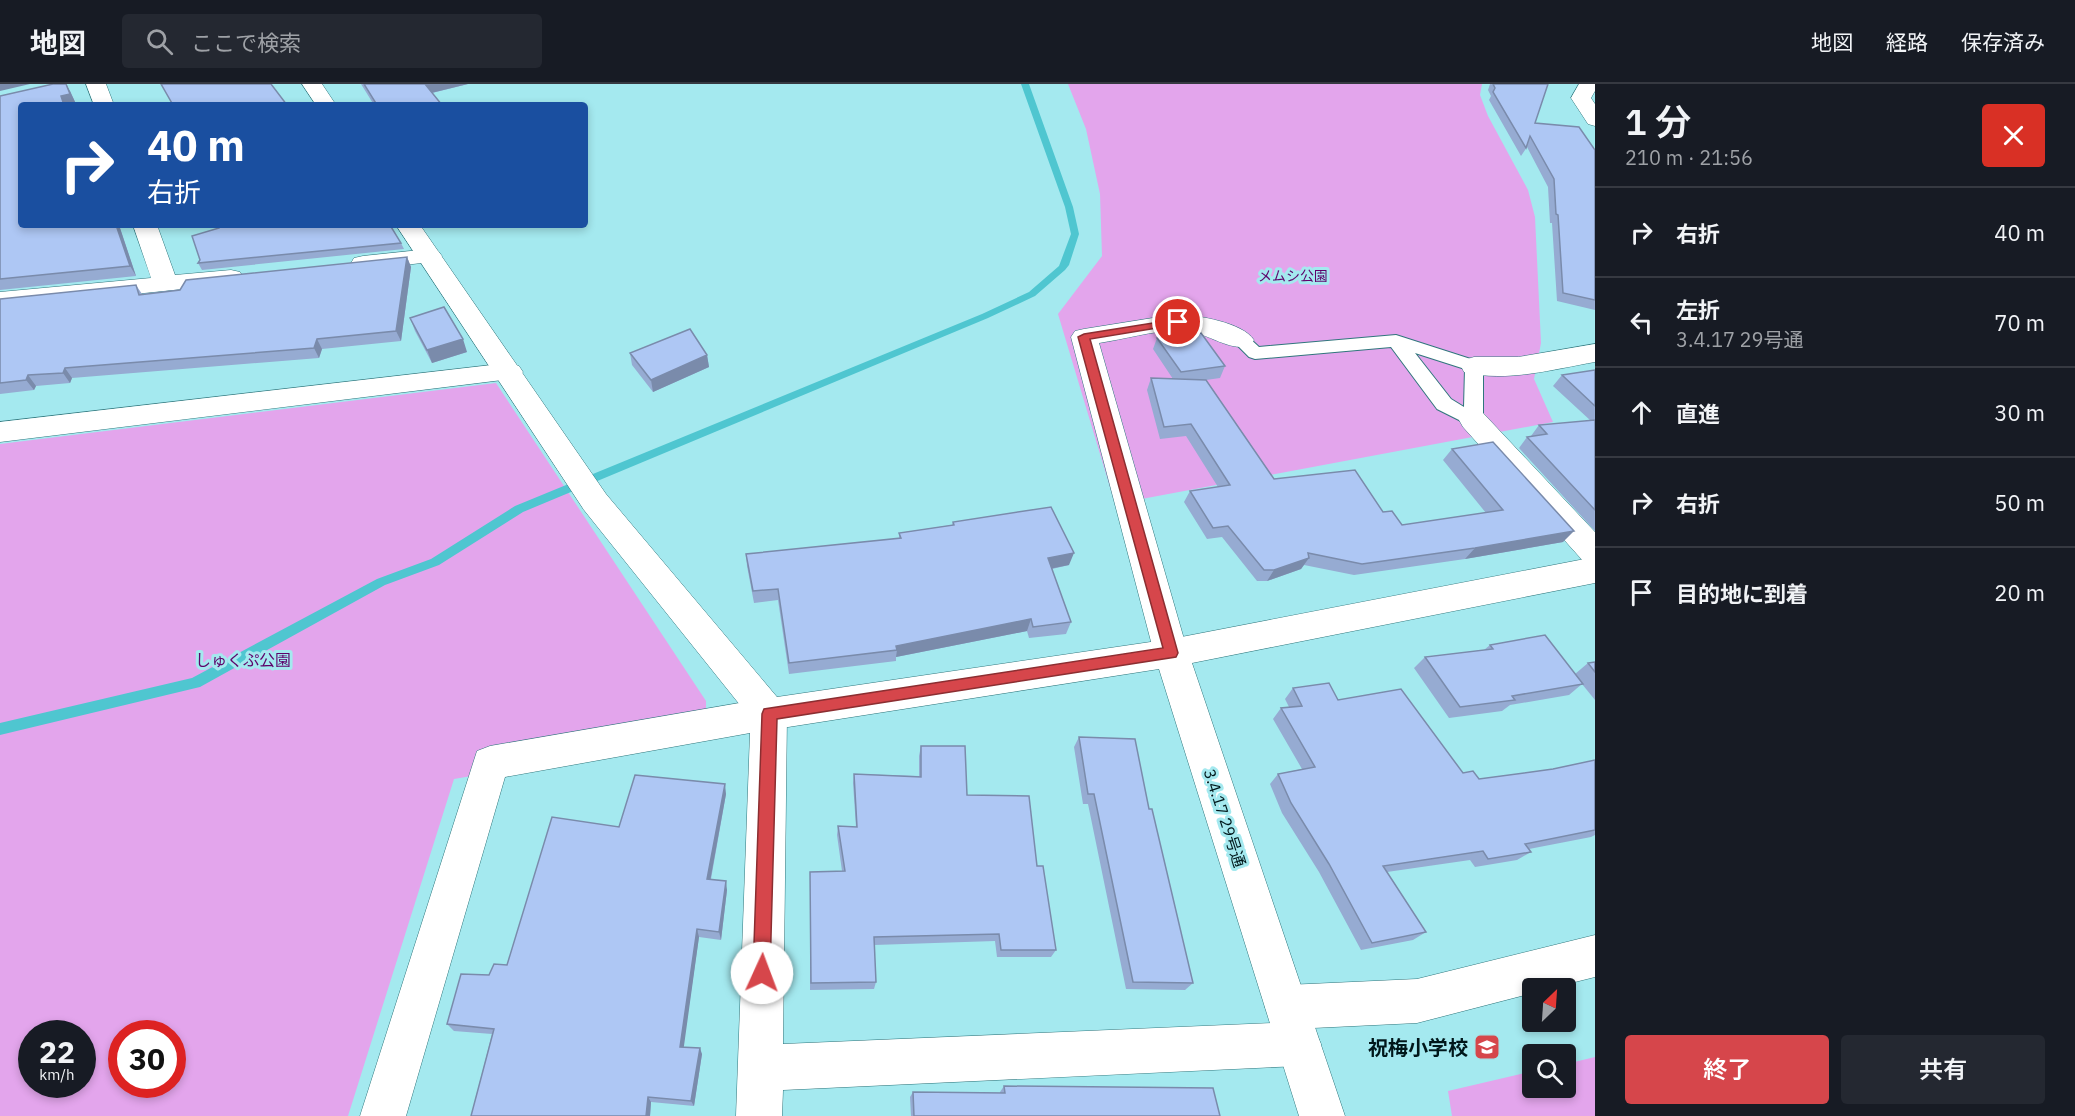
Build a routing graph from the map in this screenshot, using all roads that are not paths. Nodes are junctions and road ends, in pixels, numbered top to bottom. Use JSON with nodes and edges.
{"nodes":[{"id":1,"x":96,"y":84,"type":"edge"},
{"id":2,"x":312,"y":84,"type":"edge"},
{"id":3,"x":1589,"y":84,"type":"edge"},
{"id":4,"x":103,"y":102,"type":"edge"},
{"id":5,"x":324,"y":102,"type":"edge"},
{"id":6,"x":1595,"y":120,"type":"edge"},
{"id":7,"x":146,"y":228,"type":"edge"},
{"id":8,"x":410,"y":228,"type":"edge"},
{"id":9,"x":429,"y":256,"type":"junction"},
{"id":10,"x":338,"y":266,"type":"edge"},
{"id":11,"x":257,"y":274,"type":"edge"},
{"id":12,"x":165,"y":283,"type":"junction"},
{"id":13,"x":0,"y":300,"type":"edge"},
{"id":14,"x":1241,"y":340,"type":"joint"},
{"id":15,"x":1396,"y":341,"type":"junction"},
{"id":16,"x":1595,"y":353,"type":"edge"},
{"id":17,"x":1474,"y":366,"type":"junction"},
{"id":18,"x":509,"y":372,"type":"junction"},
{"id":19,"x":1473,"y":420,"type":"junction"},
{"id":20,"x":0,"y":432,"type":"edge"},
{"id":21,"x":1595,"y":554,"type":"edge"},
{"id":22,"x":1595,"y":570,"type":"edge"},
{"id":23,"x":1171,"y":653,"type":"junction"},
{"id":24,"x":769,"y":714,"type":"junction"},
{"id":25,"x":1595,"y":956,"type":"edge"},
{"id":26,"x":1293,"y":1026,"type":"junction"},
{"id":27,"x":759,"y":1068,"type":"junction"},
{"id":28,"x":383,"y":1116,"type":"edge"},
{"id":29,"x":759,"y":1116,"type":"edge"},
{"id":30,"x":1322,"y":1116,"type":"edge"}],
"edges":[{"from":1,"to":4,"type":"street"},
{"from":2,"to":5,"type":"street"},
{"from":3,"to":6,"type":"street"},
{"from":7,"to":12,"type":"street"},
{"from":8,"to":9,"type":"street"},
{"from":9,"to":10,"type":"street"},
{"from":9,"to":18,"type":"street"},
{"from":11,"to":12,"type":"street"},
{"from":12,"to":13,"type":"street"},
{"from":14,"to":15,"type":"lane"},
{"from":14,"to":23,"type":"street","name":"3.4.17 29号通"},
{"from":15,"to":17,"type":"lane"},
{"from":15,"to":19,"type":"lane"},
{"from":16,"to":17,"type":"street"},
{"from":17,"to":19,"type":"lane"},
{"from":18,"to":20,"type":"street"},
{"from":18,"to":24,"type":"street"},
{"from":19,"to":21,"type":"street"},
{"from":22,"to":23,"type":"street"},
{"from":23,"to":24,"type":"street"},
{"from":23,"to":26,"type":"street","name":"3.4.17 29号通"},
{"from":24,"to":27,"type":"street"},
{"from":24,"to":28,"type":"street"},
{"from":25,"to":26,"type":"street"},
{"from":26,"to":27,"type":"street"},
{"from":26,"to":30,"type":"street","name":"3.4.17 29号通"},
{"from":27,"to":29,"type":"street"}]}
